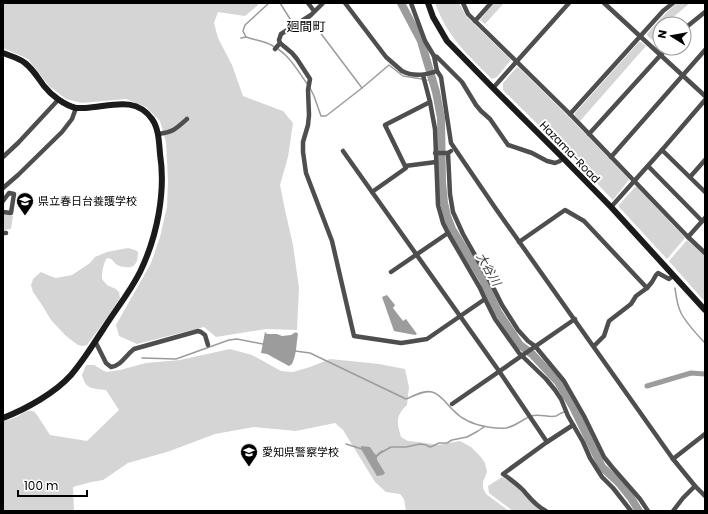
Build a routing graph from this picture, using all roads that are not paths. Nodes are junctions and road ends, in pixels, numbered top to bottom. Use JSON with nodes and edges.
{"nodes":[{"id":1,"x":308,"y":3,"type":"edge"},
{"id":2,"x":322,"y":3,"type":"edge"},
{"id":3,"x":345,"y":3,"type":"edge"},
{"id":4,"x":411,"y":3,"type":"edge"},
{"id":5,"x":428,"y":3,"type":"edge"},
{"id":6,"x":463,"y":3,"type":"edge"},
{"id":7,"x":491,"y":3,"type":"edge"},
{"id":8,"x":569,"y":3,"type":"edge"},
{"id":9,"x":604,"y":3,"type":"edge"},
{"id":10,"x":673,"y":3,"type":"edge"},
{"id":11,"x":314,"y":11,"type":"junction"},
{"id":12,"x":705,"y":12,"type":"edge"},
{"id":13,"x":475,"y":20,"type":"junction"},
{"id":14,"x":692,"y":23,"type":"edge"},
{"id":15,"x":640,"y":37,"type":"junction"},
{"id":16,"x":652,"y":47,"type":"edge"},
{"id":17,"x":705,"y":50,"type":"edge"},
{"id":18,"x":3,"y":53,"type":"edge"},
{"id":19,"x":434,"y":56,"type":"junction"},
{"id":20,"x":660,"y":56,"type":"edge"},
{"id":21,"x":662,"y":56,"type":"edge"},
{"id":22,"x":517,"y":61,"type":"junction"},
{"id":23,"x":436,"y":71,"type":"junction"},
{"id":24,"x":423,"y":75,"type":"junction"},
{"id":25,"x":683,"y":76,"type":"junction"},
{"id":26,"x":493,"y":88,"type":"junction"},
{"id":27,"x":705,"y":96,"type":"edge"},
{"id":28,"x":58,"y":100,"type":"junction"},
{"id":29,"x":705,"y":100,"type":"edge"},
{"id":30,"x":430,"y":102,"type":"junction"},
{"id":31,"x":76,"y":108,"type":"junction"},
{"id":32,"x":570,"y":114,"type":"junction"},
{"id":33,"x":187,"y":119,"type":"dead end"},
{"id":34,"x":158,"y":134,"type":"junction"},
{"id":35,"x":589,"y":134,"type":"junction"},
{"id":36,"x":454,"y":148,"type":"junction"},
{"id":37,"x":343,"y":150,"type":"dead end"},
{"id":38,"x":662,"y":150,"type":"junction"},
{"id":39,"x":448,"y":153,"type":"junction"},
{"id":40,"x":435,"y":154,"type":"junction"},
{"id":41,"x":3,"y":157,"type":"edge"},
{"id":42,"x":611,"y":157,"type":"junction"},
{"id":43,"x":563,"y":158,"type":"junction"},
{"id":44,"x":705,"y":160,"type":"edge"},
{"id":45,"x":436,"y":162,"type":"junction"},
{"id":46,"x":405,"y":166,"type":"junction"},
{"id":47,"x":648,"y":166,"type":"junction"},
{"id":48,"x":690,"y":177,"type":"junction"},
{"id":49,"x":634,"y":181,"type":"junction"},
{"id":50,"x":3,"y":188,"type":"edge"},
{"id":51,"x":372,"y":192,"type":"junction"},
{"id":52,"x":705,"y":192,"type":"edge"},
{"id":53,"x":3,"y":200,"type":"edge"},
{"id":54,"x":610,"y":207,"type":"junction"},
{"id":55,"x":3,"y":212,"type":"edge"},
{"id":56,"x":704,"y":219,"type":"edge"},
{"id":57,"x":448,"y":233,"type":"junction"},
{"id":58,"x":688,"y":237,"type":"junction"},
{"id":59,"x":520,"y":242,"type":"junction"},
{"id":60,"x":705,"y":253,"type":"edge"},
{"id":61,"x":416,"y":255,"type":"junction"},
{"id":62,"x":391,"y":272,"type":"dead end"},
{"id":63,"x":673,"y":276,"type":"junction"},
{"id":64,"x":647,"y":288,"type":"junction"},
{"id":65,"x":485,"y":299,"type":"junction"},
{"id":66,"x":705,"y":310,"type":"edge"},
{"id":67,"x":459,"y":316,"type":"junction"},
{"id":68,"x":575,"y":319,"type":"junction"},
{"id":69,"x":96,"y":341,"type":"junction"},
{"id":70,"x":208,"y":345,"type":"dead end"},
{"id":71,"x":594,"y":346,"type":"junction"},
{"id":72,"x":534,"y":347,"type":"junction"},
{"id":73,"x":522,"y":356,"type":"junction"},
{"id":74,"x":499,"y":371,"type":"junction"},
{"id":75,"x":452,"y":404,"type":"dead end"},
{"id":76,"x":3,"y":418,"type":"edge"},
{"id":77,"x":573,"y":425,"type":"junction"},
{"id":78,"x":705,"y":434,"type":"edge"},
{"id":79,"x":547,"y":442,"type":"junction"},
{"id":80,"x":673,"y":459,"type":"junction"},
{"id":81,"x":695,"y":486,"type":"junction"},
{"id":82,"x":705,"y":496,"type":"edge"},
{"id":83,"x":546,"y":511,"type":"edge"},
{"id":84,"x":631,"y":511,"type":"edge"},
{"id":85,"x":648,"y":511,"type":"edge"},
{"id":86,"x":673,"y":511,"type":"edge"}],
"edges":[{"from":1,"to":11,"type":"street"},
{"from":2,"to":11,"type":"street"},
{"from":3,"to":24,"type":"street"},
{"from":4,"to":19,"type":"street"},
{"from":5,"to":26,"type":"street","name":"Hazama-Road"},
{"from":6,"to":13,"type":"street"},
{"from":7,"to":13,"type":"street"},
{"from":8,"to":22,"type":"street"},
{"from":9,"to":15,"type":"street"},
{"from":10,"to":15,"type":"street"},
{"from":11,"to":67,"type":"street"},
{"from":12,"to":14,"type":"street"},
{"from":13,"to":22,"type":"street"},
{"from":15,"to":16,"type":"street"},
{"from":15,"to":32,"type":"street"},
{"from":17,"to":25,"type":"street"},
{"from":18,"to":28,"type":"street"},
{"from":19,"to":23,"type":"street"},
{"from":19,"to":43,"type":"street"},
{"from":20,"to":35,"type":"street"},
{"from":21,"to":25,"type":"street"},
{"from":22,"to":26,"type":"street"},
{"from":22,"to":32,"type":"street"},
{"from":23,"to":24,"type":"street"},
{"from":23,"to":36,"type":"street"},
{"from":24,"to":30,"type":"street"},
{"from":25,"to":27,"type":"street"},
{"from":25,"to":42,"type":"street"},
{"from":26,"to":43,"type":"street","name":"Hazama-Road"},
{"from":28,"to":31,"type":"street"},
{"from":28,"to":41,"type":"street"},
{"from":29,"to":38,"type":"street"},
{"from":30,"to":40,"type":"street"},
{"from":30,"to":46,"type":"street"},
{"from":31,"to":34,"type":"street"},
{"from":31,"to":50,"type":"street"},
{"from":32,"to":35,"type":"street"},
{"from":33,"to":34,"type":"street"},
{"from":34,"to":69,"type":"street"},
{"from":35,"to":42,"type":"street"},
{"from":36,"to":39,"type":"street"},
{"from":36,"to":59,"type":"street"},
{"from":37,"to":51,"type":"street"},
{"from":38,"to":47,"type":"street"},
{"from":38,"to":48,"type":"street"},
{"from":39,"to":40,"type":"street"},
{"from":39,"to":72,"type":"street"},
{"from":40,"to":45,"type":"street"},
{"from":42,"to":49,"type":"street"},
{"from":43,"to":54,"type":"street","name":"Hazama-Road"},
{"from":44,"to":48,"type":"street"},
{"from":45,"to":46,"type":"street"},
{"from":45,"to":57,"type":"street"},
{"from":46,"to":51,"type":"street"},
{"from":47,"to":49,"type":"street"},
{"from":47,"to":56,"type":"street"},
{"from":48,"to":52,"type":"street"},
{"from":49,"to":54,"type":"street"},
{"from":49,"to":58,"type":"street"},
{"from":51,"to":61,"type":"street"},
{"from":53,"to":55,"type":"street"},
{"from":54,"to":63,"type":"street","name":"Hazama-Road"},
{"from":56,"to":58,"type":"street"},
{"from":57,"to":61,"type":"street"},
{"from":57,"to":65,"type":"street"},
{"from":58,"to":60,"type":"street"},
{"from":59,"to":64,"type":"street"},
{"from":59,"to":68,"type":"street"},
{"from":61,"to":62,"type":"street"},
{"from":61,"to":67,"type":"street"},
{"from":63,"to":64,"type":"street"},
{"from":63,"to":66,"type":"street","name":"Hazama-Road"},
{"from":64,"to":71,"type":"street"},
{"from":65,"to":67,"type":"street"},
{"from":65,"to":73,"type":"street"},
{"from":67,"to":74,"type":"street"},
{"from":68,"to":71,"type":"street"},
{"from":68,"to":72,"type":"street"},
{"from":69,"to":70,"type":"street"},
{"from":69,"to":76,"type":"street"},
{"from":71,"to":80,"type":"street"},
{"from":72,"to":73,"type":"street"},
{"from":72,"to":85,"type":"street"},
{"from":73,"to":74,"type":"street"},
{"from":73,"to":77,"type":"street"},
{"from":74,"to":75,"type":"street"},
{"from":74,"to":79,"type":"street"},
{"from":77,"to":79,"type":"street"},
{"from":77,"to":84,"type":"street"},
{"from":78,"to":80,"type":"street"},
{"from":79,"to":83,"type":"street"},
{"from":80,"to":81,"type":"street"},
{"from":81,"to":82,"type":"street"},
{"from":81,"to":86,"type":"street"}]}
